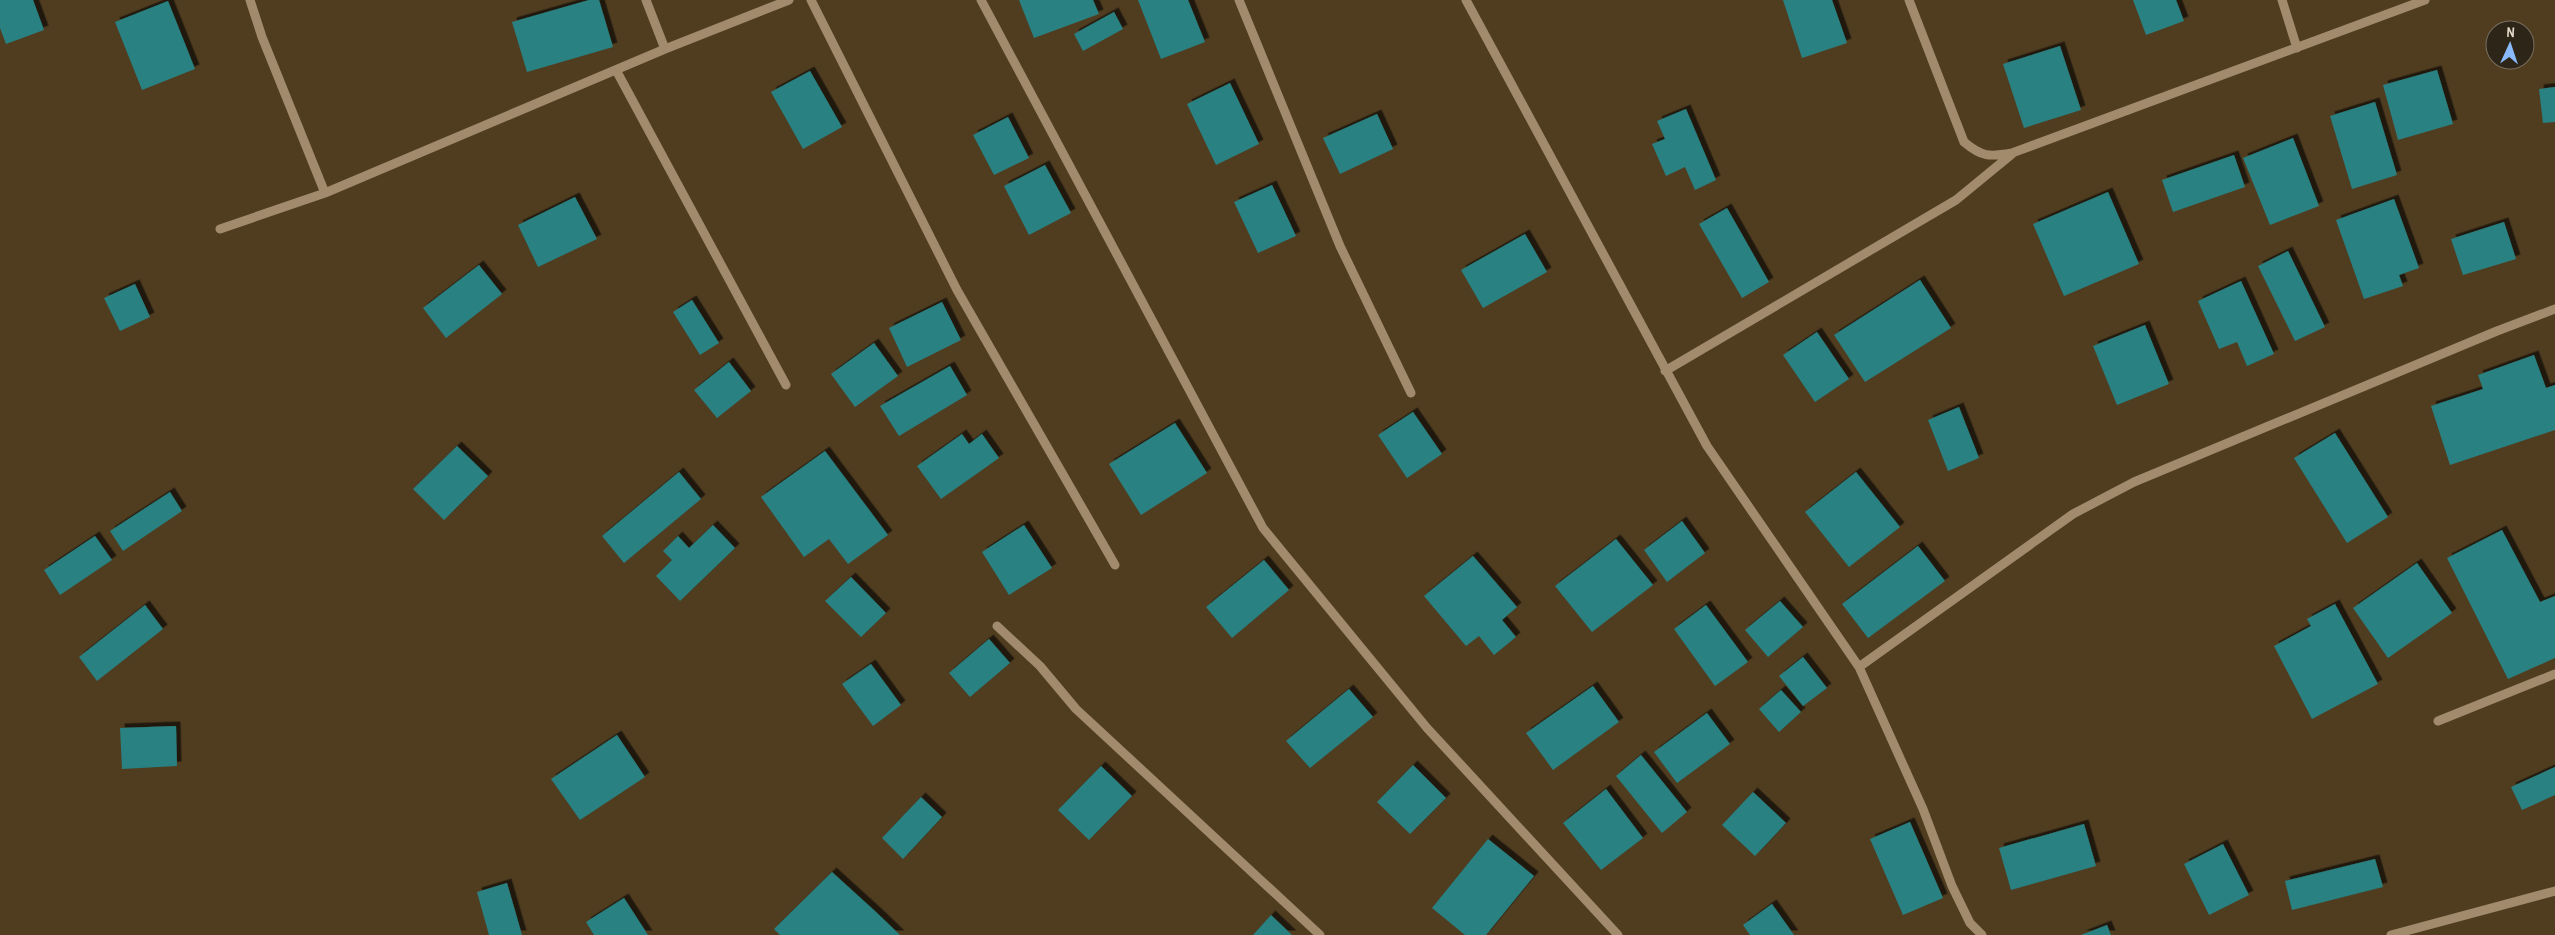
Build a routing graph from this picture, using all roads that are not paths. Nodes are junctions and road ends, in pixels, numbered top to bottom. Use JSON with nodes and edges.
{"nodes":[{"id":1,"x":250,"y":0,"type":"edge"},
{"id":2,"x":646,"y":0,"type":"edge"},
{"id":3,"x":789,"y":0,"type":"edge"},
{"id":4,"x":811,"y":0,"type":"edge"},
{"id":5,"x":981,"y":0,"type":"edge"},
{"id":6,"x":1240,"y":0,"type":"edge"},
{"id":7,"x":1466,"y":0,"type":"edge"},
{"id":8,"x":1909,"y":0,"type":"edge"},
{"id":9,"x":2282,"y":0,"type":"edge"},
{"id":10,"x":2425,"y":0,"type":"edge"},
{"id":11,"x":2297,"y":48,"type":"junction"},
{"id":12,"x":665,"y":50,"type":"junction"},
{"id":13,"x":616,"y":70,"type":"junction"},
{"id":14,"x":2012,"y":153,"type":"junction"},
{"id":15,"x":325,"y":193,"type":"junction"},
{"id":16,"x":220,"y":229,"type":"dead end"},
{"id":17,"x":2555,"y":309,"type":"edge"},
{"id":18,"x":1665,"y":370,"type":"junction"},
{"id":19,"x":786,"y":384,"type":"dead end"},
{"id":20,"x":1411,"y":392,"type":"dead end"},
{"id":21,"x":1115,"y":565,"type":"dead end"},
{"id":22,"x":997,"y":626,"type":"dead end"},
{"id":23,"x":1859,"y":667,"type":"junction"},
{"id":24,"x":2555,"y":674,"type":"edge"},
{"id":25,"x":2438,"y":721,"type":"dead end"},
{"id":26,"x":2555,"y":891,"type":"edge"},
{"id":27,"x":1320,"y":935,"type":"edge"},
{"id":28,"x":1618,"y":935,"type":"edge"},
{"id":29,"x":1982,"y":935,"type":"edge"},
{"id":30,"x":2391,"y":935,"type":"edge"}],
"edges":[{"from":1,"to":15,"type":"street"},
{"from":2,"to":12,"type":"street"},
{"from":3,"to":12,"type":"street"},
{"from":4,"to":21,"type":"street"},
{"from":5,"to":28,"type":"street"},
{"from":6,"to":20,"type":"street"},
{"from":7,"to":18,"type":"street"},
{"from":8,"to":14,"type":"street"},
{"from":9,"to":11,"type":"street"},
{"from":10,"to":11,"type":"street"},
{"from":11,"to":14,"type":"street"},
{"from":12,"to":13,"type":"street"},
{"from":13,"to":15,"type":"street"},
{"from":13,"to":19,"type":"street"},
{"from":14,"to":18,"type":"street"},
{"from":15,"to":16,"type":"street"},
{"from":17,"to":23,"type":"street"},
{"from":18,"to":23,"type":"street"},
{"from":22,"to":27,"type":"street"},
{"from":23,"to":29,"type":"street"},
{"from":24,"to":25,"type":"street"},
{"from":26,"to":30,"type":"street"}]}
